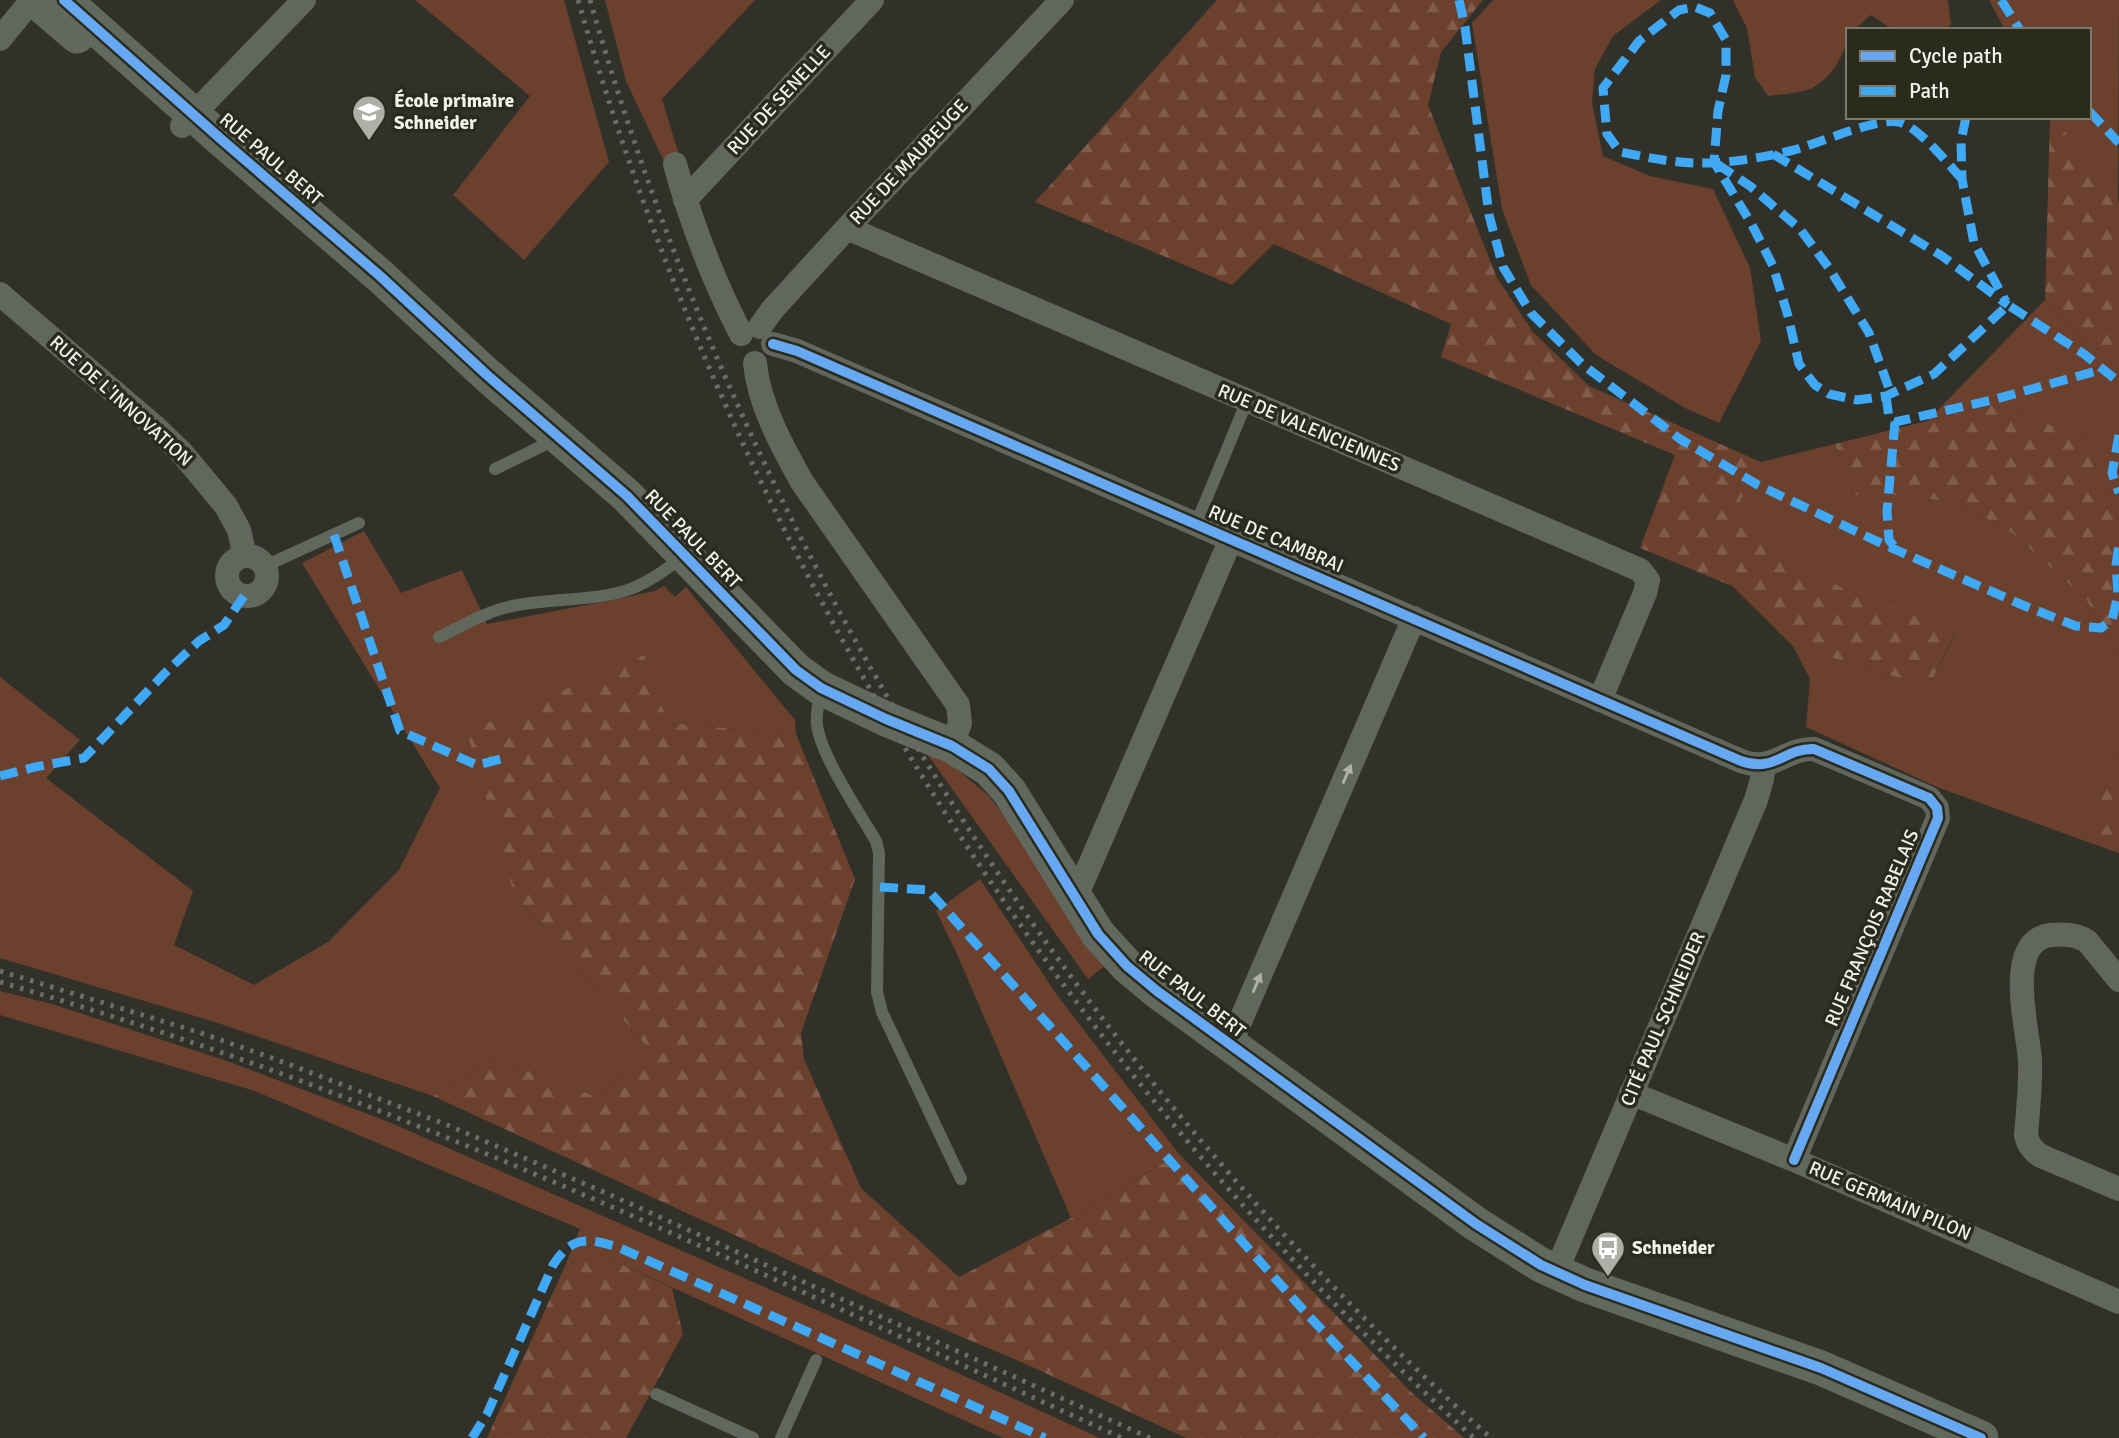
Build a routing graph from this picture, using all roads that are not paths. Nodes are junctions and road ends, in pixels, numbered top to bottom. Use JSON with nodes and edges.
{"nodes":[{"id":1,"x":34,"y":0,"type":"edge"},
{"id":2,"x":64,"y":0,"type":"edge"},
{"id":3,"x":304,"y":0,"type":"edge"},
{"id":4,"x":872,"y":0,"type":"edge"},
{"id":5,"x":1062,"y":0,"type":"edge"},
{"id":6,"x":0,"y":39,"type":"edge"},
{"id":7,"x":187,"y":120,"type":"junction"},
{"id":8,"x":675,"y":164,"type":"dead end"},
{"id":9,"x":685,"y":200,"type":"junction"},
{"id":10,"x":847,"y":228,"type":"junction"},
{"id":11,"x":0,"y":294,"type":"edge"},
{"id":12,"x":758,"y":335,"type":"junction"},
{"id":13,"x":1247,"y":401,"type":"junction"},
{"id":14,"x":557,"y":434,"type":"junction"},
{"id":15,"x":495,"y":469,"type":"dead end"},
{"id":16,"x":359,"y":523,"type":"dead end"},
{"id":17,"x":1196,"y":524,"type":"junction"},
{"id":18,"x":1231,"y":539,"type":"junction"},
{"id":19,"x":685,"y":555,"type":"junction"},
{"id":20,"x":255,"y":561,"type":"joint"},
{"id":21,"x":1414,"y":618,"type":"junction"},
{"id":22,"x":439,"y":637,"type":"dead end"},
{"id":23,"x":821,"y":688,"type":"junction"},
{"id":24,"x":1600,"y":700,"type":"junction"},
{"id":25,"x":952,"y":746,"type":"junction"},
{"id":26,"x":1764,"y":765,"type":"junction"},
{"id":27,"x":1075,"y":899,"type":"junction"},
{"id":28,"x":2119,"y":980,"type":"edge"},
{"id":29,"x":1230,"y":1045,"type":"junction"},
{"id":30,"x":1631,"y":1093,"type":"junction"},
{"id":31,"x":1794,"y":1160,"type":"junction"},
{"id":32,"x":961,"y":1179,"type":"dead end"},
{"id":33,"x":2119,"y":1189,"type":"edge"},
{"id":34,"x":1556,"y":1272,"type":"junction"},
{"id":35,"x":2119,"y":1302,"type":"edge"},
{"id":36,"x":816,"y":1360,"type":"dead end"},
{"id":37,"x":656,"y":1394,"type":"dead end"},
{"id":38,"x":753,"y":1438,"type":"edge"},
{"id":39,"x":781,"y":1438,"type":"edge"},
{"id":40,"x":1981,"y":1438,"type":"edge"}],
"edges":[{"from":1,"to":6,"type":"street"},
{"from":1,"to":7,"type":"street","name":"RUE PAUL BERT"},
{"from":2,"to":7,"type":"street","name":"RUE PAUL BERT"},
{"from":3,"to":7,"type":"street"},
{"from":4,"to":9,"type":"street","name":"RUE DE SENELLE"},
{"from":5,"to":10,"type":"street","name":"RUE DE MAUBEUGE"},
{"from":7,"to":14,"type":"street","name":"RUE PAUL BERT"},
{"from":8,"to":9,"type":"street"},
{"from":9,"to":12,"type":"street"},
{"from":10,"to":12,"type":"street","name":"RUE DE MAUBEUGE"},
{"from":10,"to":13,"type":"street","name":"RUE DE VALENCIENNES"},
{"from":11,"to":20,"type":"street","name":"RUE DE L'INNOVATION"},
{"from":12,"to":17,"type":"street","name":"RUE DE CAMBRAI"},
{"from":12,"to":25,"type":"street"},
{"from":13,"to":17,"type":"lane"},
{"from":13,"to":24,"type":"street","name":"RUE DE VALENCIENNES"},
{"from":14,"to":15,"type":"lane"},
{"from":14,"to":19,"type":"street","name":"RUE PAUL BERT"},
{"from":16,"to":20,"type":"lane"},
{"from":17,"to":18,"type":"street","name":"RUE DE CAMBRAI"},
{"from":18,"to":21,"type":"street","name":"RUE DE CAMBRAI"},
{"from":18,"to":27,"type":"street"},
{"from":19,"to":22,"type":"lane"},
{"from":19,"to":23,"type":"street","name":"RUE PAUL BERT"},
{"from":21,"to":24,"type":"street","name":"RUE DE CAMBRAI"},
{"from":29,"to":21,"type":"street","one_way":true},
{"from":23,"to":25,"type":"street","name":"RUE PAUL BERT"},
{"from":23,"to":32,"type":"lane"},
{"from":24,"to":26,"type":"street","name":"RUE DE CAMBRAI"},
{"from":25,"to":27,"type":"street","name":"RUE PAUL BERT"},
{"from":26,"to":30,"type":"street","name":"CITÉ PAUL SCHNEIDER"},
{"from":26,"to":31,"type":"street","name":"RUE FRANÇOIS RABELAIS"},
{"from":27,"to":29,"type":"street","name":"RUE PAUL BERT"},
{"from":28,"to":33,"type":"street"},
{"from":29,"to":34,"type":"street","name":"RUE PAUL BERT"},
{"from":30,"to":31,"type":"street","name":"RUE GERMAIN PILON"},
{"from":30,"to":34,"type":"street","name":"CITÉ PAUL SCHNEIDER"},
{"from":31,"to":35,"type":"street","name":"RUE GERMAIN PILON"},
{"from":34,"to":40,"type":"street","name":"RUE PAUL BERT"},
{"from":36,"to":39,"type":"lane"},
{"from":37,"to":38,"type":"lane"}]}
